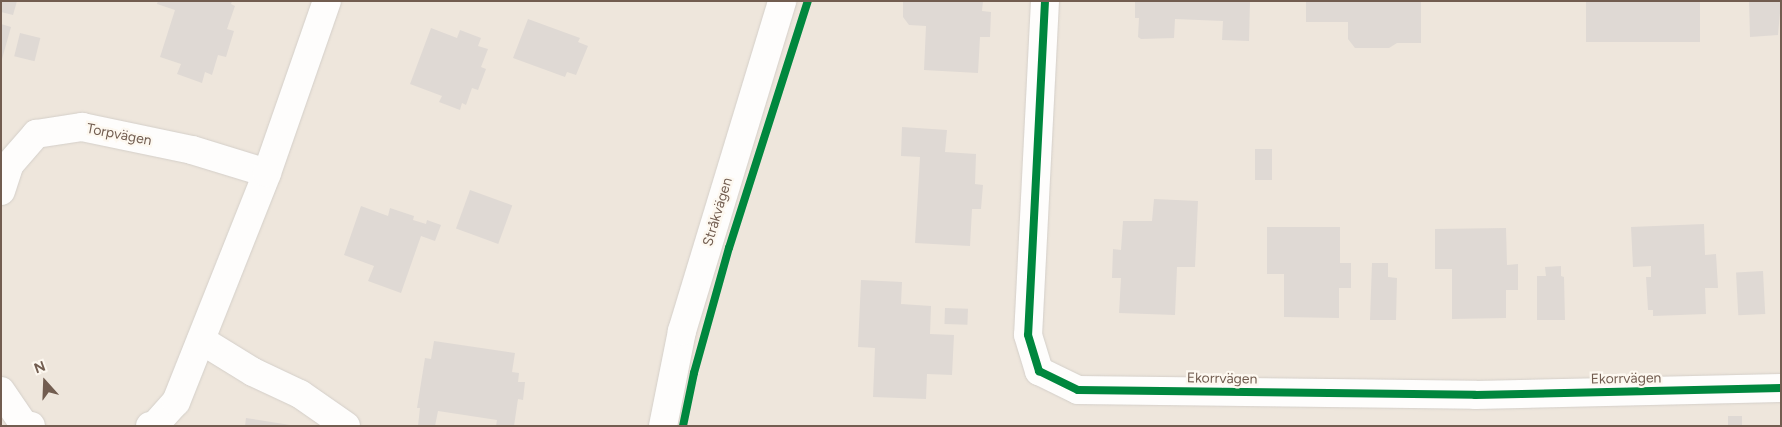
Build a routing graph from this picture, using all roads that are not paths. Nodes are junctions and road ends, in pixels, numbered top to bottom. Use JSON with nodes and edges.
{"nodes":[{"id":1,"x":327,"y":1,"type":"edge"},
{"id":2,"x":782,"y":1,"type":"edge"},
{"id":3,"x":1045,"y":1,"type":"edge"},
{"id":4,"x":267,"y":173,"type":"junction"},
{"id":5,"x":1,"y":191,"type":"edge"},
{"id":6,"x":201,"y":340,"type":"junction"},
{"id":7,"x":1781,"y":388,"type":"edge"},
{"id":8,"x":1,"y":391,"type":"edge"},
{"id":9,"x":31,"y":426,"type":"edge"},
{"id":10,"x":150,"y":426,"type":"edge"},
{"id":11,"x":346,"y":426,"type":"edge"},
{"id":12,"x":663,"y":426,"type":"edge"}],
"edges":[{"from":1,"to":4,"type":"street"},
{"from":2,"to":12,"type":"street","name":"Stråkvägen"},
{"from":3,"to":7,"type":"street","name":"Ekorrvägen"},
{"from":4,"to":5,"type":"street","name":"Torpvägen"},
{"from":4,"to":6,"type":"street"},
{"from":6,"to":10,"type":"street"},
{"from":6,"to":11,"type":"street"},
{"from":8,"to":9,"type":"street"}]}
